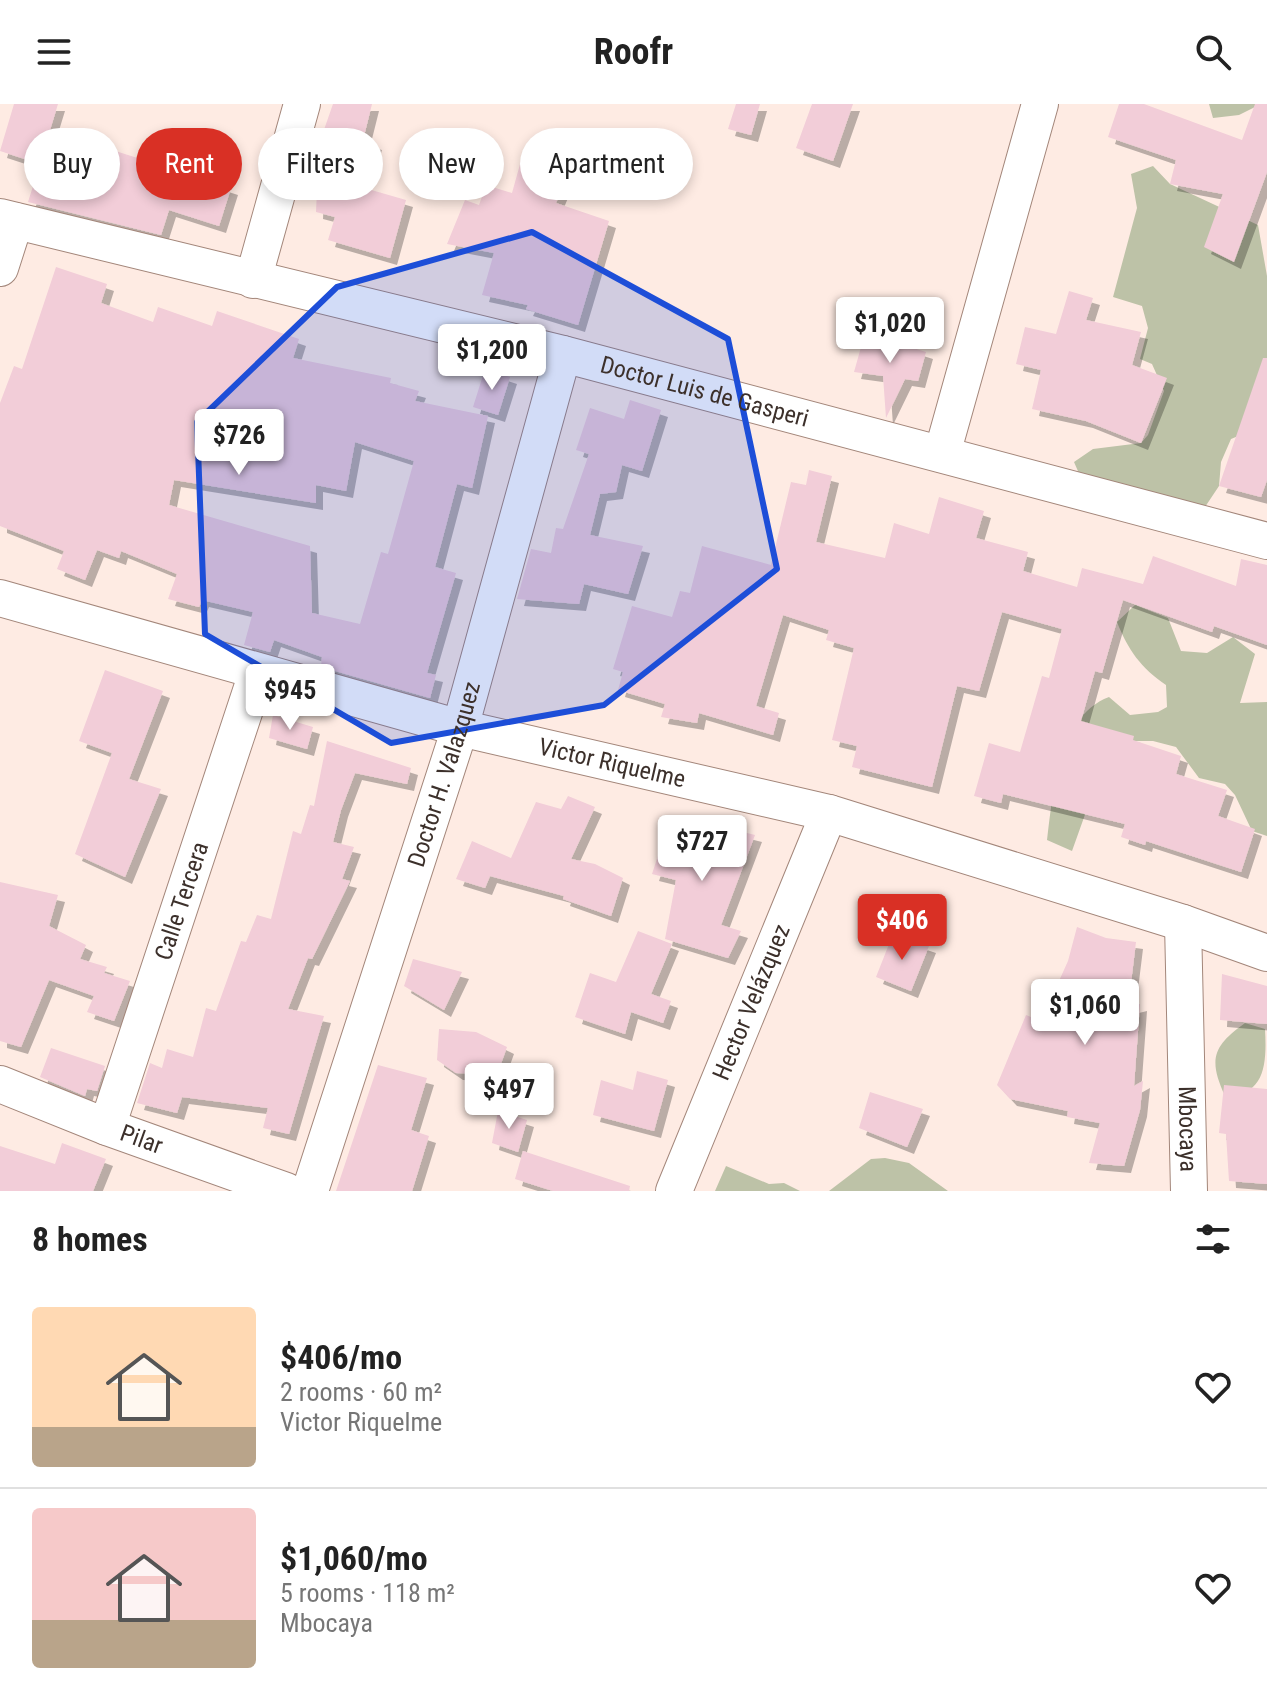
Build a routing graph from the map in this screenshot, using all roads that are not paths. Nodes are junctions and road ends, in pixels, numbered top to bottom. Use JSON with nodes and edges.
{"nodes":[{"id":1,"x":302,"y":104,"type":"edge"},
{"id":2,"x":1040,"y":104,"type":"edge"},
{"id":3,"x":7,"y":219,"type":"edge"},
{"id":4,"x":0,"y":268,"type":"edge"},
{"id":5,"x":253,"y":280,"type":"junction"},
{"id":6,"x":563,"y":354,"type":"junction"},
{"id":7,"x":942,"y":454,"type":"junction"},
{"id":8,"x":1267,"y":541,"type":"edge"},
{"id":9,"x":0,"y":598,"type":"edge"},
{"id":10,"x":257,"y":673,"type":"junction"},
{"id":11,"x":460,"y":728,"type":"junction"},
{"id":12,"x":829,"y":813,"type":"junction"},
{"id":13,"x":1183,"y":923,"type":"junction"},
{"id":14,"x":1267,"y":953,"type":"edge"},
{"id":15,"x":0,"y":1084,"type":"edge"},
{"id":16,"x":107,"y":1127,"type":"junction"},
{"id":17,"x":286,"y":1191,"type":"edge"},
{"id":18,"x":310,"y":1191,"type":"edge"},
{"id":19,"x":674,"y":1191,"type":"edge"},
{"id":20,"x":1189,"y":1191,"type":"edge"}],
"edges":[{"from":1,"to":5,"type":"street"},
{"from":2,"to":7,"type":"street"},
{"from":3,"to":4,"type":"street"},
{"from":3,"to":5,"type":"street","name":"Doctor Luis de Gasperi"},
{"from":5,"to":6,"type":"street","name":"Doctor Luis de Gasperi"},
{"from":6,"to":7,"type":"street","name":"Doctor Luis de Gasperi"},
{"from":6,"to":11,"type":"street","name":"Doctor H. Valazquez"},
{"from":7,"to":8,"type":"street","name":"Doctor Luis de Gasperi"},
{"from":9,"to":10,"type":"street","name":"Victor Riquelme"},
{"from":10,"to":11,"type":"street","name":"Victor Riquelme"},
{"from":10,"to":16,"type":"street","name":"Calle Tercera"},
{"from":11,"to":12,"type":"street","name":"Victor Riquelme"},
{"from":11,"to":18,"type":"street","name":"Doctor H. Valazquez"},
{"from":12,"to":13,"type":"street","name":"Victor Riquelme"},
{"from":12,"to":19,"type":"street","name":"Hector Velázquez"},
{"from":13,"to":14,"type":"street","name":"Victor Riquelme"},
{"from":13,"to":20,"type":"street","name":"Mbocaya"},
{"from":15,"to":16,"type":"street","name":"Pilar"},
{"from":16,"to":17,"type":"street","name":"Pilar"}]}
